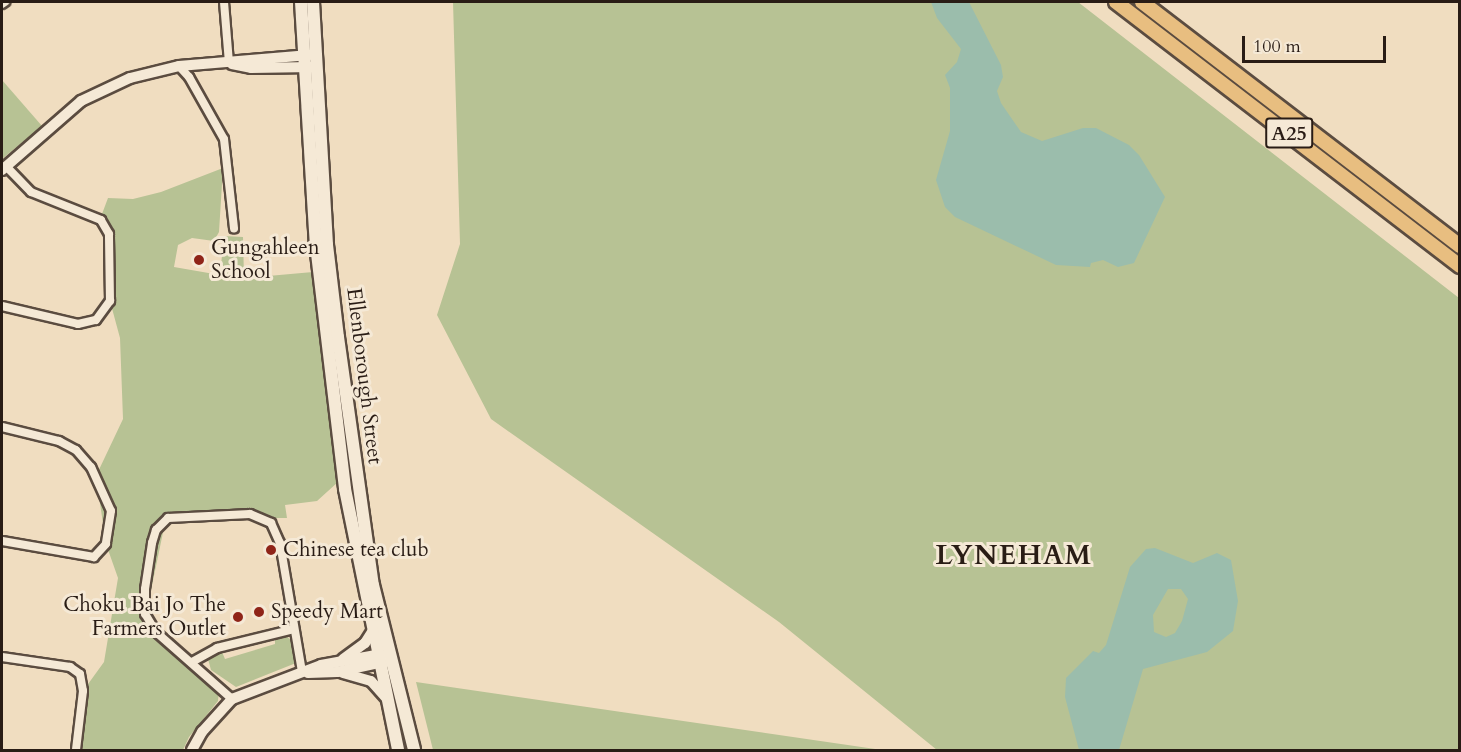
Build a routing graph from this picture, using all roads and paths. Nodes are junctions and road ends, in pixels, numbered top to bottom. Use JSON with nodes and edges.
{"nodes":[{"id":1,"x":224,"y":2,"type":"edge"},
{"id":2,"x":302,"y":2,"type":"edge"},
{"id":3,"x":313,"y":2,"type":"edge"},
{"id":4,"x":1116,"y":2,"type":"edge"},
{"id":5,"x":1142,"y":2,"type":"edge"},
{"id":6,"x":304,"y":61,"type":"junction"},
{"id":7,"x":317,"y":61,"type":"junction"},
{"id":8,"x":229,"y":63,"type":"junction"},
{"id":9,"x":179,"y":66,"type":"junction"},
{"id":10,"x":4,"y":168,"type":"edge"},
{"id":11,"x":234,"y":228,"type":"dead end"},
{"id":12,"x":1460,"y":246,"type":"edge"},
{"id":13,"x":1460,"y":266,"type":"edge"},
{"id":14,"x":2,"y":306,"type":"edge"},
{"id":15,"x":2,"y":427,"type":"edge"},
{"id":16,"x":2,"y":541,"type":"edge"},
{"id":17,"x":294,"y":629,"type":"junction"},
{"id":18,"x":373,"y":630,"type":"junction"},
{"id":19,"x":2,"y":657,"type":"edge"},
{"id":20,"x":385,"y":658,"type":"junction"},
{"id":21,"x":192,"y":662,"type":"junction"},
{"id":22,"x":339,"y":666,"type":"junction"},
{"id":23,"x":302,"y":672,"type":"junction"},
{"id":24,"x":232,"y":699,"type":"junction"},
{"id":25,"x":387,"y":699,"type":"junction"},
{"id":26,"x":76,"y":750,"type":"edge"},
{"id":27,"x":192,"y":750,"type":"edge"},
{"id":28,"x":398,"y":750,"type":"edge"},
{"id":29,"x":414,"y":750,"type":"edge"}],
"edges":[{"from":1,"to":8,"type":"street"},
{"from":2,"to":6,"type":"main road","name":"Ellenborough Street"},
{"from":3,"to":7,"type":"main road","name":"Ellenborough Street"},
{"from":4,"to":13,"type":"highway","number":"A25"},
{"from":5,"to":12,"type":"highway","number":"A25"},
{"from":6,"to":7,"type":"street"},
{"from":6,"to":8,"type":"street"},
{"from":6,"to":18,"type":"main road","name":"Ellenborough Street"},
{"from":7,"to":20,"type":"main road","name":"Ellenborough Street"},
{"from":8,"to":9,"type":"street"},
{"from":9,"to":10,"type":"street"},
{"from":9,"to":11,"type":"street"},
{"from":10,"to":14,"type":"street"},
{"from":15,"to":16,"type":"street"},
{"from":17,"to":21,"type":"street"},
{"from":17,"to":21,"type":"street"},
{"from":17,"to":23,"type":"street"},
{"from":18,"to":20,"type":"main road","name":"Ellenborough Street"},
{"from":18,"to":22,"type":"street"},
{"from":19,"to":26,"type":"street"},
{"from":20,"to":22,"type":"street"},
{"from":20,"to":25,"type":"main road","name":"Ellenborough Street"},
{"from":20,"to":29,"type":"main road","name":"Ellenborough Street"},
{"from":21,"to":24,"type":"street"},
{"from":22,"to":23,"type":"street"},
{"from":22,"to":25,"type":"street"},
{"from":23,"to":24,"type":"street"},
{"from":24,"to":27,"type":"street"},
{"from":25,"to":28,"type":"main road","name":"Ellenborough Street"}]}
